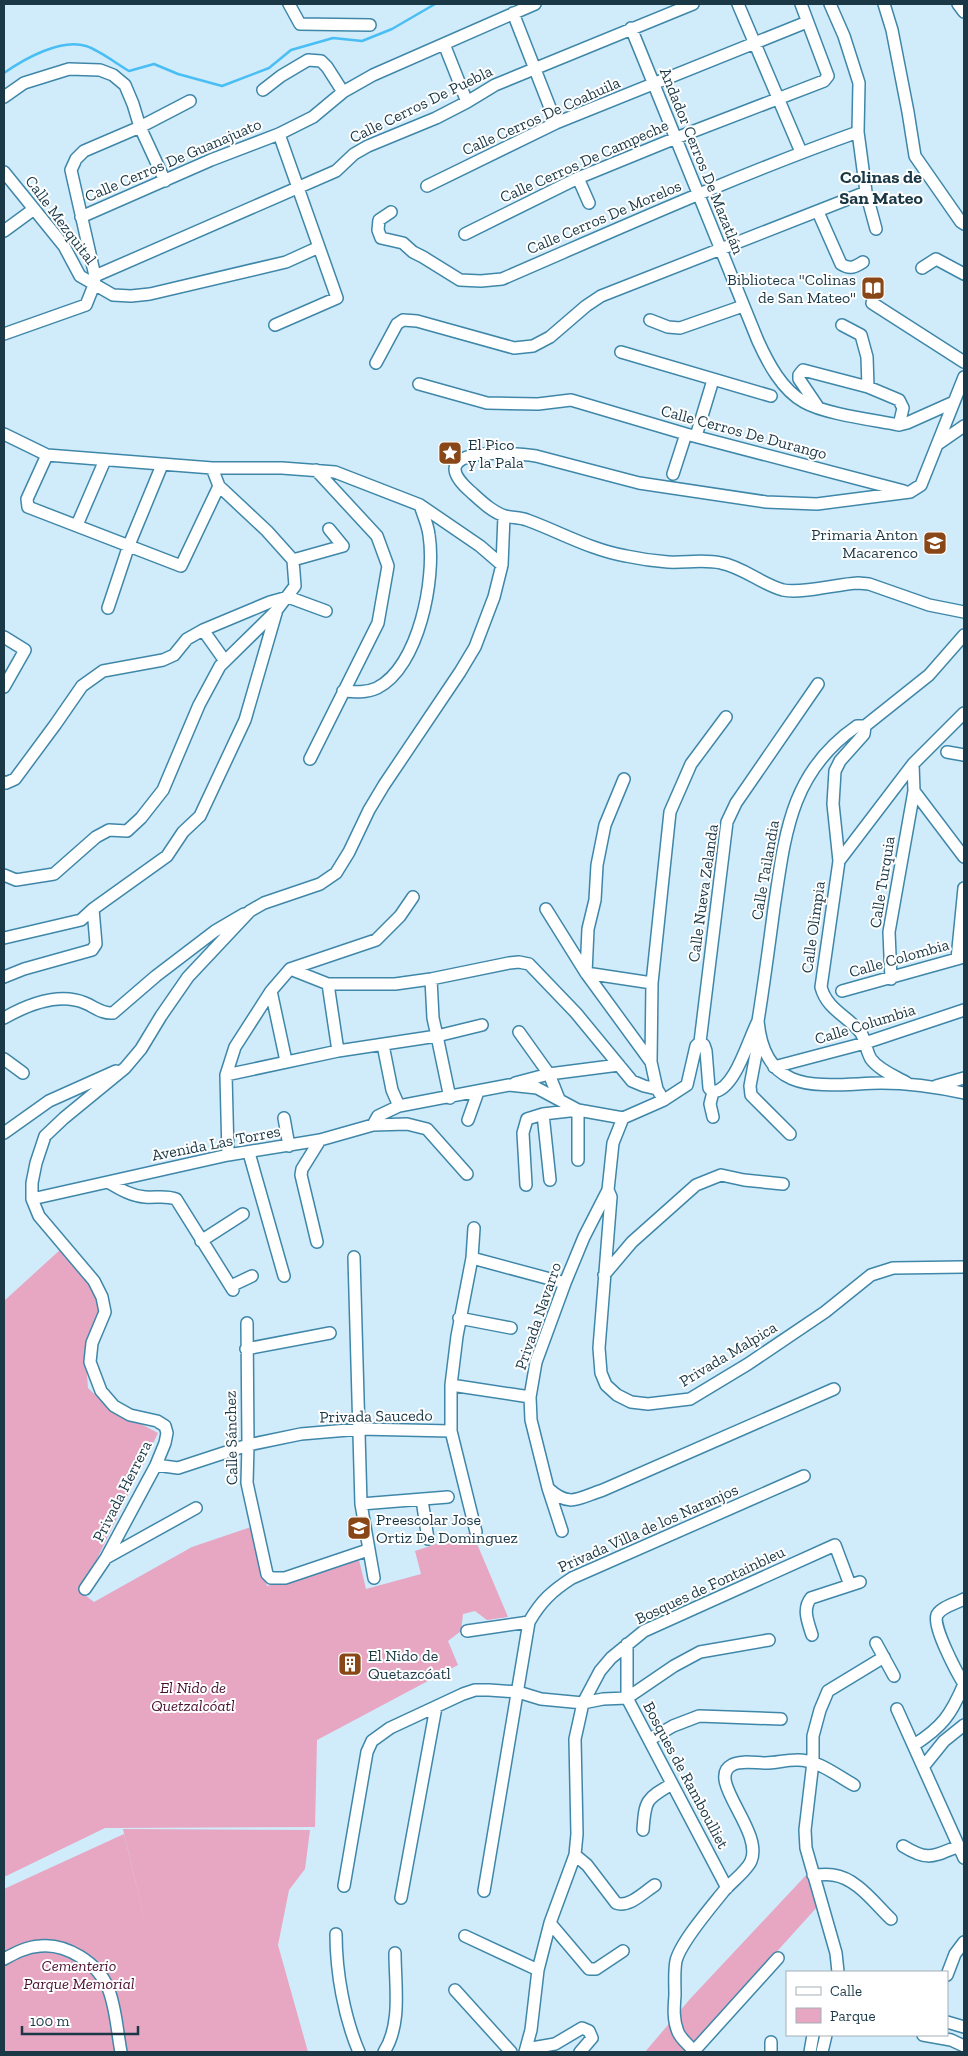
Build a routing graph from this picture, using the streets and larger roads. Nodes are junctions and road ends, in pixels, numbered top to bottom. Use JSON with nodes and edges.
{"nodes":[{"id":1,"x":289,"y":4,"type":"edge"},
{"id":2,"x":536,"y":4,"type":"edge"},
{"id":3,"x":693,"y":4,"type":"edge"},
{"id":4,"x":738,"y":4,"type":"edge"},
{"id":5,"x":801,"y":4,"type":"edge"},
{"id":6,"x":830,"y":4,"type":"edge"},
{"id":7,"x":884,"y":4,"type":"edge"},
{"id":8,"x":958,"y":4,"type":"edge"},
{"id":9,"x":513,"y":12,"type":"junction"},
{"id":10,"x":964,"y":12,"type":"edge"},
{"id":11,"x":807,"y":22,"type":"junction"},
{"id":12,"x":370,"y":25,"type":"dead end"},
{"id":13,"x":631,"y":28,"type":"junction"},
{"id":14,"x":756,"y":43,"type":"junction"},
{"id":15,"x":444,"y":44,"type":"junction"},
{"id":16,"x":534,"y":68,"type":"junction"},
{"id":17,"x":654,"y":84,"type":"junction"},
{"id":18,"x":263,"y":90,"type":"dead end"},
{"id":19,"x":343,"y":92,"type":"junction"},
{"id":20,"x":4,"y":97,"type":"edge"},
{"id":21,"x":779,"y":98,"type":"junction"},
{"id":22,"x":190,"y":101,"type":"dead end"},
{"id":23,"x":467,"y":102,"type":"junction"},
{"id":24,"x":556,"y":123,"type":"junction"},
{"id":25,"x":140,"y":127,"type":"junction"},
{"id":26,"x":858,"y":132,"type":"junction"},
{"id":27,"x":279,"y":134,"type":"junction"},
{"id":28,"x":676,"y":138,"type":"junction"},
{"id":29,"x":801,"y":152,"type":"junction"},
{"id":30,"x":4,"y":172,"type":"edge"},
{"id":31,"x":578,"y":178,"type":"junction"},
{"id":32,"x":165,"y":181,"type":"junction"},
{"id":33,"x":427,"y":186,"type":"dead end"},
{"id":34,"x":299,"y":187,"type":"junction"},
{"id":35,"x":866,"y":192,"type":"junction"},
{"id":36,"x":698,"y":194,"type":"junction"},
{"id":37,"x":589,"y":203,"type":"dead end"},
{"id":38,"x":34,"y":208,"type":"junction"},
{"id":39,"x":392,"y":212,"type":"dead end"},
{"id":40,"x":818,"y":212,"type":"junction"},
{"id":41,"x":81,"y":217,"type":"junction"},
{"id":42,"x":964,"y":224,"type":"edge"},
{"id":43,"x":876,"y":229,"type":"dead end"},
{"id":44,"x":4,"y":232,"type":"edge"},
{"id":45,"x":464,"y":234,"type":"dead end"},
{"id":46,"x":319,"y":247,"type":"junction"},
{"id":47,"x":720,"y":249,"type":"junction"},
{"id":48,"x":863,"y":262,"type":"dead end"},
{"id":49,"x":922,"y":268,"type":"dead end"},
{"id":50,"x":964,"y":274,"type":"edge"},
{"id":51,"x":94,"y":280,"type":"junction"},
{"id":52,"x":872,"y":303,"type":"dead end"},
{"id":53,"x":743,"y":306,"type":"junction"},
{"id":54,"x":650,"y":320,"type":"dead end"},
{"id":55,"x":275,"y":325,"type":"dead end"},
{"id":56,"x":842,"y":325,"type":"dead end"},
{"id":57,"x":4,"y":334,"type":"edge"},
{"id":58,"x":621,"y":352,"type":"dead end"},
{"id":59,"x":964,"y":362,"type":"edge"},
{"id":60,"x":376,"y":363,"type":"dead end"},
{"id":61,"x":964,"y":377,"type":"edge"},
{"id":62,"x":713,"y":380,"type":"junction"},
{"id":63,"x":418,"y":384,"type":"dead end"},
{"id":64,"x":868,"y":386,"type":"junction"},
{"id":65,"x":771,"y":396,"type":"dead end"},
{"id":66,"x":954,"y":402,"type":"junction"},
{"id":67,"x":818,"y":407,"type":"junction"},
{"id":68,"x":899,"y":425,"type":"junction"},
{"id":69,"x":964,"y":426,"type":"edge"},
{"id":70,"x":4,"y":434,"type":"edge"},
{"id":71,"x":691,"y":435,"type":"junction"},
{"id":72,"x":938,"y":444,"type":"junction"},
{"id":73,"x":47,"y":455,"type":"junction"},
{"id":74,"x":105,"y":460,"type":"junction"},
{"id":75,"x":162,"y":465,"type":"junction"},
{"id":76,"x":212,"y":468,"type":"junction"},
{"id":77,"x":316,"y":470,"type":"junction"},
{"id":78,"x":673,"y":474,"type":"dead end"},
{"id":79,"x":219,"y":486,"type":"junction"},
{"id":80,"x":910,"y":492,"type":"junction"},
{"id":81,"x":420,"y":505,"type":"junction"},
{"id":82,"x":504,"y":516,"type":"junction"},
{"id":83,"x":77,"y":525,"type":"junction"},
{"id":84,"x":329,"y":529,"type":"dead end"},
{"id":85,"x":129,"y":545,"type":"junction"},
{"id":86,"x":292,"y":560,"type":"junction"},
{"id":87,"x":502,"y":565,"type":"junction"},
{"id":88,"x":288,"y":597,"type":"junction"},
{"id":89,"x":108,"y":608,"type":"dead end"},
{"id":90,"x":276,"y":611,"type":"junction"},
{"id":91,"x":326,"y":612,"type":"dead end"},
{"id":92,"x":964,"y":612,"type":"edge"},
{"id":93,"x":203,"y":630,"type":"junction"},
{"id":94,"x":964,"y":636,"type":"edge"},
{"id":95,"x":4,"y":637,"type":"edge"},
{"id":96,"x":225,"y":660,"type":"junction"},
{"id":97,"x":818,"y":684,"type":"dead end"},
{"id":98,"x":4,"y":687,"type":"edge"},
{"id":99,"x":343,"y":692,"type":"junction"},
{"id":100,"x":964,"y":713,"type":"edge"},
{"id":101,"x":726,"y":717,"type":"dead end"},
{"id":102,"x":865,"y":726,"type":"junction"},
{"id":103,"x":947,"y":752,"type":"dead end"},
{"id":104,"x":964,"y":755,"type":"edge"},
{"id":105,"x":310,"y":759,"type":"dead end"},
{"id":106,"x":913,"y":764,"type":"junction"},
{"id":107,"x":624,"y":779,"type":"dead end"},
{"id":108,"x":4,"y":782,"type":"edge"},
{"id":109,"x":914,"y":791,"type":"junction"},
{"id":110,"x":964,"y":857,"type":"edge"},
{"id":111,"x":839,"y":862,"type":"junction"},
{"id":112,"x":4,"y":875,"type":"edge"},
{"id":113,"x":964,"y":888,"type":"edge"},
{"id":114,"x":413,"y":897,"type":"dead end"},
{"id":115,"x":93,"y":909,"type":"junction"},
{"id":116,"x":546,"y":910,"type":"dead end"},
{"id":117,"x":250,"y":911,"type":"junction"},
{"id":118,"x":4,"y":938,"type":"edge"},
{"id":119,"x":961,"y":958,"type":"edge"},
{"id":120,"x":290,"y":969,"type":"junction"},
{"id":121,"x":586,"y":973,"type":"junction"},
{"id":122,"x":4,"y":977,"type":"edge"},
{"id":123,"x":891,"y":978,"type":"junction"},
{"id":124,"x":431,"y":979,"type":"junction"},
{"id":125,"x":652,"y":983,"type":"junction"},
{"id":126,"x":328,"y":984,"type":"junction"},
{"id":127,"x":271,"y":990,"type":"junction"},
{"id":128,"x":842,"y":991,"type":"dead end"},
{"id":129,"x":964,"y":1010,"type":"edge"},
{"id":130,"x":4,"y":1018,"type":"edge"},
{"id":131,"x":758,"y":1022,"type":"junction"},
{"id":132,"x":482,"y":1025,"type":"dead end"},
{"id":133,"x":520,"y":1032,"type":"dead end"},
{"id":134,"x":437,"y":1036,"type":"junction"},
{"id":135,"x":759,"y":1036,"type":"junction"},
{"id":136,"x":700,"y":1042,"type":"junction"},
{"id":137,"x":865,"y":1042,"type":"junction"},
{"id":138,"x":383,"y":1045,"type":"junction"},
{"id":139,"x":338,"y":1051,"type":"junction"},
{"id":140,"x":4,"y":1059,"type":"edge"},
{"id":141,"x":286,"y":1061,"type":"junction"},
{"id":142,"x":651,"y":1062,"type":"junction"},
{"id":143,"x":619,"y":1065,"type":"junction"},
{"id":144,"x":774,"y":1067,"type":"junction"},
{"id":145,"x":125,"y":1068,"type":"junction"},
{"id":146,"x":23,"y":1073,"type":"dead end"},
{"id":147,"x":549,"y":1074,"type":"junction"},
{"id":148,"x":226,"y":1075,"type":"junction"},
{"id":149,"x":964,"y":1078,"type":"edge"},
{"id":150,"x":509,"y":1085,"type":"junction"},
{"id":151,"x":911,"y":1085,"type":"junction"},
{"id":152,"x":934,"y":1087,"type":"junction"},
{"id":153,"x":657,"y":1089,"type":"junction"},
{"id":154,"x":478,"y":1092,"type":"junction"},
{"id":155,"x":713,"y":1092,"type":"junction"},
{"id":156,"x":964,"y":1093,"type":"edge"},
{"id":157,"x":450,"y":1098,"type":"junction"},
{"id":158,"x":559,"y":1098,"type":"junction"},
{"id":159,"x":664,"y":1100,"type":"junction"},
{"id":160,"x":399,"y":1106,"type":"junction"},
{"id":161,"x":578,"y":1110,"type":"junction"},
{"id":162,"x":544,"y":1114,"type":"junction"},
{"id":163,"x":713,"y":1117,"type":"dead end"},
{"id":164,"x":284,"y":1118,"type":"dead end"},
{"id":165,"x":623,"y":1118,"type":"junction"},
{"id":166,"x":468,"y":1120,"type":"dead end"},
{"id":167,"x":373,"y":1125,"type":"junction"},
{"id":168,"x":4,"y":1134,"type":"edge"},
{"id":169,"x":790,"y":1134,"type":"dead end"},
{"id":170,"x":320,"y":1140,"type":"junction"},
{"id":171,"x":289,"y":1146,"type":"junction"},
{"id":172,"x":249,"y":1153,"type":"junction"},
{"id":173,"x":228,"y":1155,"type":"junction"},
{"id":174,"x":578,"y":1160,"type":"dead end"},
{"id":175,"x":467,"y":1174,"type":"dead end"},
{"id":176,"x":550,"y":1180,"type":"dead end"},
{"id":177,"x":108,"y":1182,"type":"junction"},
{"id":178,"x":783,"y":1184,"type":"dead end"},
{"id":179,"x":526,"y":1185,"type":"dead end"},
{"id":180,"x":608,"y":1190,"type":"junction"},
{"id":181,"x":32,"y":1199,"type":"junction"},
{"id":182,"x":243,"y":1214,"type":"dead end"},
{"id":183,"x":474,"y":1228,"type":"dead end"},
{"id":184,"x":200,"y":1241,"type":"junction"},
{"id":185,"x":317,"y":1242,"type":"dead end"},
{"id":186,"x":354,"y":1257,"type":"dead end"},
{"id":187,"x":472,"y":1258,"type":"junction"},
{"id":188,"x":963,"y":1267,"type":"dead end"},
{"id":189,"x":604,"y":1275,"type":"junction"},
{"id":190,"x":252,"y":1276,"type":"dead end"},
{"id":191,"x":284,"y":1276,"type":"dead end"},
{"id":192,"x":565,"y":1283,"type":"junction"},
{"id":193,"x":459,"y":1318,"type":"junction"},
{"id":194,"x":247,"y":1323,"type":"dead end"},
{"id":195,"x":511,"y":1328,"type":"dead end"},
{"id":196,"x":330,"y":1333,"type":"dead end"},
{"id":197,"x":246,"y":1349,"type":"junction"},
{"id":198,"x":451,"y":1385,"type":"junction"},
{"id":199,"x":834,"y":1389,"type":"dead end"},
{"id":200,"x":530,"y":1397,"type":"junction"},
{"id":201,"x":360,"y":1429,"type":"junction"},
{"id":202,"x":451,"y":1432,"type":"junction"},
{"id":203,"x":248,"y":1445,"type":"junction"},
{"id":204,"x":156,"y":1466,"type":"junction"},
{"id":205,"x":804,"y":1476,"type":"dead end"},
{"id":206,"x":548,"y":1488,"type":"junction"},
{"id":207,"x":448,"y":1497,"type":"dead end"},
{"id":208,"x":422,"y":1500,"type":"junction"},
{"id":209,"x":361,"y":1504,"type":"junction"},
{"id":210,"x":196,"y":1508,"type":"dead end"},
{"id":211,"x":562,"y":1531,"type":"dead end"},
{"id":212,"x":476,"y":1532,"type":"dead end"},
{"id":213,"x":428,"y":1539,"type":"dead end"},
{"id":214,"x":368,"y":1550,"type":"junction"},
{"id":215,"x":106,"y":1558,"type":"junction"},
{"id":216,"x":374,"y":1578,"type":"dead end"},
{"id":217,"x":86,"y":1589,"type":"dead end"},
{"id":218,"x":964,"y":1599,"type":"edge"},
{"id":219,"x":529,"y":1622,"type":"junction"},
{"id":220,"x":467,"y":1631,"type":"dead end"},
{"id":221,"x":812,"y":1635,"type":"dead end"},
{"id":222,"x":769,"y":1640,"type":"dead end"},
{"id":223,"x":876,"y":1643,"type":"dead end"},
{"id":224,"x":627,"y":1644,"type":"junction"},
{"id":225,"x":884,"y":1657,"type":"junction"},
{"id":226,"x":894,"y":1676,"type":"dead end"},
{"id":227,"x":964,"y":1684,"type":"edge"},
{"id":228,"x":518,"y":1692,"type":"junction"},
{"id":229,"x":627,"y":1698,"type":"junction"},
{"id":230,"x":584,"y":1703,"type":"junction"},
{"id":231,"x":436,"y":1707,"type":"junction"},
{"id":232,"x":897,"y":1709,"type":"dead end"},
{"id":233,"x":781,"y":1719,"type":"dead end"},
{"id":234,"x":964,"y":1725,"type":"edge"},
{"id":235,"x":650,"y":1740,"type":"junction"},
{"id":236,"x":914,"y":1745,"type":"junction"},
{"id":237,"x":813,"y":1762,"type":"junction"},
{"id":238,"x":923,"y":1767,"type":"junction"},
{"id":239,"x":672,"y":1784,"type":"junction"},
{"id":240,"x":854,"y":1785,"type":"dead end"},
{"id":241,"x":643,"y":1830,"type":"dead end"},
{"id":242,"x":903,"y":1846,"type":"dead end"},
{"id":243,"x":959,"y":1846,"type":"junction"},
{"id":244,"x":575,"y":1855,"type":"junction"},
{"id":245,"x":964,"y":1858,"type":"edge"},
{"id":246,"x":813,"y":1875,"type":"junction"},
{"id":247,"x":655,"y":1885,"type":"dead end"},
{"id":248,"x":344,"y":1886,"type":"dead end"},
{"id":249,"x":727,"y":1888,"type":"junction"},
{"id":250,"x":484,"y":1891,"type":"dead end"},
{"id":251,"x":401,"y":1898,"type":"dead end"},
{"id":252,"x":891,"y":1920,"type":"dead end"},
{"id":253,"x":550,"y":1923,"type":"junction"},
{"id":254,"x":336,"y":1934,"type":"dead end"},
{"id":255,"x":465,"y":1936,"type":"dead end"},
{"id":256,"x":964,"y":1942,"type":"edge"},
{"id":257,"x":623,"y":1951,"type":"dead end"},
{"id":258,"x":396,"y":1953,"type":"dead end"},
{"id":259,"x":778,"y":1958,"type":"dead end"},
{"id":260,"x":4,"y":1959,"type":"edge"},
{"id":261,"x":538,"y":1970,"type":"junction"},
{"id":262,"x":838,"y":1971,"type":"edge"},
{"id":263,"x":948,"y":1972,"type":"edge"},
{"id":264,"x":455,"y":1990,"type":"dead end"},
{"id":265,"x":956,"y":2024,"type":"edge"},
{"id":266,"x":813,"y":2036,"type":"edge"},
{"id":267,"x":825,"y":2036,"type":"edge"},
{"id":268,"x":929,"y":2036,"type":"edge"},
{"id":269,"x":951,"y":2040,"type":"junction"},
{"id":270,"x":964,"y":2046,"type":"edge"},
{"id":271,"x":532,"y":2050,"type":"edge"},
{"id":272,"x":121,"y":2052,"type":"edge"},
{"id":273,"x":359,"y":2052,"type":"edge"},
{"id":274,"x":384,"y":2052,"type":"edge"},
{"id":275,"x":511,"y":2052,"type":"edge"},
{"id":276,"x":580,"y":2052,"type":"edge"},
{"id":277,"x":694,"y":2052,"type":"edge"},
{"id":278,"x":810,"y":2052,"type":"edge"},
{"id":279,"x":822,"y":2052,"type":"edge"}],
"edges":[{"from":1,"to":12,"type":"street"},
{"from":2,"to":9,"type":"street","name":"Calle Cerros De Guanajuato"},
{"from":3,"to":13,"type":"street","name":"Calle Cerros De Puebla"},
{"from":4,"to":14,"type":"street"},
{"from":5,"to":11,"type":"street"},
{"from":6,"to":26,"type":"street"},
{"from":7,"to":42,"type":"street"},
{"from":8,"to":10,"type":"street"},
{"from":9,"to":15,"type":"street","name":"Calle Cerros De Guanajuato"},
{"from":9,"to":16,"type":"street"},
{"from":11,"to":14,"type":"street","name":"Calle Cerros De Coahuila"},
{"from":11,"to":21,"type":"street","name":"Calle Cerros De Campeche"},
{"from":13,"to":16,"type":"street","name":"Calle Cerros De Puebla"},
{"from":13,"to":17,"type":"street","name":"Andador Cerros De Mazatlán"},
{"from":14,"to":17,"type":"street","name":"Calle Cerros De Coahuila"},
{"from":14,"to":21,"type":"street"},
{"from":15,"to":19,"type":"street","name":"Calle Cerros De Guanajuato"},
{"from":15,"to":23,"type":"street"},
{"from":16,"to":23,"type":"street","name":"Calle Cerros De Puebla"},
{"from":16,"to":24,"type":"street"},
{"from":17,"to":24,"type":"street","name":"Calle Cerros De Coahuila"},
{"from":17,"to":28,"type":"street","name":"Andador Cerros De Mazatlán"},
{"from":18,"to":19,"type":"street"},
{"from":19,"to":27,"type":"street","name":"Calle Cerros De Guanajuato"},
{"from":20,"to":25,"type":"street"},
{"from":21,"to":28,"type":"street","name":"Calle Cerros De Campeche"},
{"from":21,"to":29,"type":"street"},
{"from":22,"to":25,"type":"street"},
{"from":23,"to":34,"type":"street","name":"Calle Cerros De Puebla"},
{"from":24,"to":33,"type":"street","name":"Calle Cerros De Coahuila"},
{"from":25,"to":32,"type":"street"},
{"from":25,"to":41,"type":"street"},
{"from":26,"to":29,"type":"street","name":"Calle Cerros De Morelos"},
{"from":26,"to":35,"type":"street"},
{"from":27,"to":32,"type":"street","name":"Calle Cerros De Guanajuato"},
{"from":27,"to":34,"type":"street","name":"Calle Cerros De Guanajuato"},
{"from":28,"to":31,"type":"street","name":"Calle Cerros De Campeche"},
{"from":28,"to":36,"type":"street","name":"Andador Cerros De Mazatlán"},
{"from":29,"to":36,"type":"street","name":"Calle Cerros De Morelos"},
{"from":30,"to":38,"type":"street","name":"Calle Mezquital"},
{"from":31,"to":37,"type":"street"},
{"from":31,"to":45,"type":"street","name":"Calle Cerros De Campeche"},
{"from":32,"to":41,"type":"street","name":"Calle Cerros De Guanajuato"},
{"from":34,"to":46,"type":"street","name":"Calle Cerros De Guanajuato"},
{"from":34,"to":51,"type":"street","name":"Calle Cerros De Puebla"},
{"from":35,"to":40,"type":"street"},
{"from":35,"to":43,"type":"street"},
{"from":36,"to":39,"type":"street","name":"Calle Cerros De Morelos"},
{"from":36,"to":47,"type":"street","name":"Andador Cerros De Mazatlán"},
{"from":38,"to":44,"type":"street"},
{"from":38,"to":51,"type":"street","name":"Calle Mezquital"},
{"from":40,"to":47,"type":"street"},
{"from":40,"to":48,"type":"street"},
{"from":41,"to":51,"type":"street"},
{"from":46,"to":51,"type":"street","name":"Calle Mezquital"},
{"from":46,"to":55,"type":"street","name":"Calle Cerros De Guanajuato"},
{"from":47,"to":53,"type":"street","name":"Andador Cerros De Mazatlán"},
{"from":47,"to":60,"type":"street"},
{"from":49,"to":50,"type":"street"},
{"from":51,"to":57,"type":"street"},
{"from":52,"to":59,"type":"street"},
{"from":53,"to":54,"type":"street"},
{"from":53,"to":67,"type":"street","name":"Andador Cerros De Mazatlán"},
{"from":56,"to":64,"type":"street"},
{"from":58,"to":62,"type":"street"},
{"from":61,"to":66,"type":"street"},
{"from":62,"to":65,"type":"street"},
{"from":62,"to":71,"type":"street"},
{"from":63,"to":71,"type":"street","name":"Calle Cerros De Durango"},
{"from":64,"to":67,"type":"street"},
{"from":64,"to":68,"type":"street"},
{"from":66,"to":68,"type":"street"},
{"from":66,"to":72,"type":"street"},
{"from":67,"to":68,"type":"street"},
{"from":69,"to":72,"type":"street"},
{"from":70,"to":73,"type":"street"},
{"from":71,"to":78,"type":"street"},
{"from":71,"to":80,"type":"street","name":"Calle Cerros De Durango"},
{"from":72,"to":80,"type":"street"},
{"from":73,"to":74,"type":"street"},
{"from":73,"to":83,"type":"street"},
{"from":74,"to":75,"type":"street"},
{"from":74,"to":83,"type":"street"},
{"from":75,"to":76,"type":"street"},
{"from":75,"to":85,"type":"street"},
{"from":76,"to":77,"type":"street"},
{"from":76,"to":79,"type":"street"},
{"from":77,"to":81,"type":"street"},
{"from":77,"to":99,"type":"street"},
{"from":79,"to":85,"type":"street"},
{"from":79,"to":86,"type":"street"},
{"from":80,"to":82,"type":"street"},
{"from":81,"to":87,"type":"street"},
{"from":81,"to":99,"type":"street"},
{"from":82,"to":87,"type":"street"},
{"from":82,"to":92,"type":"street"},
{"from":83,"to":85,"type":"street"},
{"from":84,"to":86,"type":"street"},
{"from":85,"to":89,"type":"street"},
{"from":86,"to":88,"type":"street"},
{"from":87,"to":117,"type":"street"},
{"from":88,"to":90,"type":"street"},
{"from":88,"to":91,"type":"street"},
{"from":88,"to":93,"type":"street"},
{"from":90,"to":96,"type":"street"},
{"from":90,"to":115,"type":"street"},
{"from":93,"to":96,"type":"street"},
{"from":93,"to":108,"type":"street"},
{"from":94,"to":102,"type":"street","name":"Calle Tailandia"},
{"from":95,"to":98,"type":"street"},
{"from":96,"to":112,"type":"street"},
{"from":97,"to":136,"type":"street","name":"Calle Nueva Zelanda"},
{"from":99,"to":105,"type":"street"},
{"from":100,"to":106,"type":"street"},
{"from":101,"to":125,"type":"street"},
{"from":102,"to":111,"type":"street"},
{"from":102,"to":131,"type":"street","name":"Calle Tailandia"},
{"from":103,"to":104,"type":"street"},
{"from":106,"to":109,"type":"street","name":"Calle Turquia"},
{"from":106,"to":111,"type":"street"},
{"from":107,"to":121,"type":"street"},
{"from":109,"to":110,"type":"street"},
{"from":109,"to":123,"type":"street","name":"Calle Turquia"},
{"from":111,"to":137,"type":"street","name":"Calle Olimpia"},
{"from":113,"to":119,"type":"street"},
{"from":114,"to":120,"type":"street"},
{"from":115,"to":118,"type":"street"},
{"from":115,"to":122,"type":"street"},
{"from":116,"to":121,"type":"street"},
{"from":117,"to":130,"type":"street"},
{"from":117,"to":145,"type":"street"},
{"from":119,"to":123,"type":"street","name":"Calle Colombia"},
{"from":120,"to":126,"type":"street"},
{"from":120,"to":127,"type":"street"},
{"from":121,"to":125,"type":"street"},
{"from":121,"to":142,"type":"street"},
{"from":123,"to":128,"type":"street","name":"Calle Colombia"},
{"from":124,"to":126,"type":"street"},
{"from":124,"to":134,"type":"street"},
{"from":124,"to":143,"type":"street"},
{"from":125,"to":142,"type":"street"},
{"from":126,"to":139,"type":"street"},
{"from":127,"to":141,"type":"street"},
{"from":127,"to":148,"type":"street"},
{"from":129,"to":137,"type":"street","name":"Calle Columbia"},
{"from":131,"to":135,"type":"street","name":"Calle Tailandia"},
{"from":131,"to":155,"type":"street"},
{"from":132,"to":134,"type":"street"},
{"from":133,"to":147,"type":"street"},
{"from":134,"to":138,"type":"street"},
{"from":134,"to":157,"type":"street"},
{"from":135,"to":144,"type":"street"},
{"from":135,"to":169,"type":"street"},
{"from":136,"to":155,"type":"street"},
{"from":136,"to":159,"type":"street"},
{"from":137,"to":144,"type":"street","name":"Calle Columbia"},
{"from":137,"to":151,"type":"street"},
{"from":138,"to":139,"type":"street"},
{"from":138,"to":160,"type":"street"},
{"from":139,"to":141,"type":"street"},
{"from":140,"to":146,"type":"street"},
{"from":141,"to":148,"type":"street"},
{"from":142,"to":153,"type":"street"},
{"from":143,"to":147,"type":"street"},
{"from":143,"to":153,"type":"street"},
{"from":144,"to":151,"type":"street"},
{"from":145,"to":168,"type":"street"},
{"from":145,"to":181,"type":"street"},
{"from":147,"to":150,"type":"street"},
{"from":147,"to":158,"type":"street"},
{"from":148,"to":173,"type":"street"},
{"from":149,"to":152,"type":"street"},
{"from":150,"to":154,"type":"street"},
{"from":150,"to":158,"type":"street"},
{"from":151,"to":152,"type":"street"},
{"from":152,"to":156,"type":"street"},
{"from":153,"to":159,"type":"street"},
{"from":154,"to":157,"type":"street"},
{"from":154,"to":166,"type":"street"},
{"from":155,"to":163,"type":"street"},
{"from":157,"to":160,"type":"street"},
{"from":158,"to":161,"type":"street"},
{"from":159,"to":165,"type":"street"},
{"from":160,"to":167,"type":"street"},
{"from":161,"to":162,"type":"street"},
{"from":161,"to":165,"type":"street"},
{"from":161,"to":174,"type":"street"},
{"from":162,"to":176,"type":"street"},
{"from":162,"to":179,"type":"street"},
{"from":164,"to":171,"type":"street"},
{"from":165,"to":180,"type":"street","name":"Privada Navarro"},
{"from":167,"to":170,"type":"street","name":"Avenida Las Torres"},
{"from":167,"to":175,"type":"street","name":"Avenida Las Torres"},
{"from":170,"to":171,"type":"street","name":"Avenida Las Torres"},
{"from":170,"to":185,"type":"street"},
{"from":171,"to":172,"type":"street","name":"Avenida Las Torres"},
{"from":172,"to":173,"type":"street","name":"Avenida Las Torres"},
{"from":172,"to":191,"type":"street"},
{"from":173,"to":177,"type":"street","name":"Avenida Las Torres"},
{"from":177,"to":181,"type":"street","name":"Avenida Las Torres"},
{"from":177,"to":184,"type":"street"},
{"from":178,"to":189,"type":"street"},
{"from":180,"to":189,"type":"street","name":"Privada Malpica"},
{"from":180,"to":192,"type":"street","name":"Privada Navarro"},
{"from":181,"to":204,"type":"street","name":"Privada Herrera"},
{"from":182,"to":184,"type":"street"},
{"from":183,"to":187,"type":"street"},
{"from":184,"to":190,"type":"street"},
{"from":186,"to":201,"type":"street"},
{"from":187,"to":192,"type":"street"},
{"from":187,"to":193,"type":"street"},
{"from":188,"to":189,"type":"street","name":"Privada Malpica"},
{"from":192,"to":200,"type":"street","name":"Privada Navarro"},
{"from":193,"to":195,"type":"street"},
{"from":193,"to":198,"type":"street"},
{"from":194,"to":197,"type":"street","name":"Calle Sánchez"},
{"from":196,"to":197,"type":"street"},
{"from":197,"to":203,"type":"street","name":"Calle Sánchez"},
{"from":198,"to":200,"type":"street"},
{"from":198,"to":202,"type":"street"},
{"from":199,"to":206,"type":"street"},
{"from":200,"to":206,"type":"street","name":"Privada Navarro"},
{"from":201,"to":202,"type":"street","name":"Privada Saucedo"},
{"from":201,"to":203,"type":"street","name":"Privada Saucedo"},
{"from":201,"to":209,"type":"street"},
{"from":202,"to":212,"type":"street"},
{"from":203,"to":204,"type":"street","name":"Privada Saucedo"},
{"from":203,"to":214,"type":"street","name":"Calle Sánchez"},
{"from":204,"to":215,"type":"street","name":"Privada Herrera"},
{"from":205,"to":219,"type":"street","name":"Privada Villa de los Naranjos"},
{"from":206,"to":211,"type":"street","name":"Privada Navarro"},
{"from":207,"to":208,"type":"street"},
{"from":208,"to":209,"type":"street"},
{"from":208,"to":213,"type":"street"},
{"from":209,"to":214,"type":"street"},
{"from":210,"to":215,"type":"street"},
{"from":214,"to":216,"type":"street"},
{"from":215,"to":217,"type":"street","name":"Privada Herrera"},
{"from":218,"to":227,"type":"street"},
{"from":219,"to":220,"type":"street"},
{"from":219,"to":228,"type":"street","name":"Privada Villa de los Naranjos"},
{"from":221,"to":224,"type":"street","name":"Bosques de Fontainbleu"},
{"from":222,"to":229,"type":"street"},
{"from":223,"to":225,"type":"street"},
{"from":224,"to":229,"type":"street","name":"Bosques de Ramboulliet"},
{"from":224,"to":230,"type":"street","name":"Bosques de Fontainbleu"},
{"from":225,"to":226,"type":"street"},
{"from":225,"to":237,"type":"street"},
{"from":227,"to":236,"type":"street"},
{"from":228,"to":230,"type":"street"},
{"from":228,"to":231,"type":"street"},
{"from":228,"to":250,"type":"street","name":"Privada Villa de los Naranjos"},
{"from":229,"to":230,"type":"street"},
{"from":229,"to":235,"type":"street","name":"Bosques de Ramboulliet"},
{"from":230,"to":244,"type":"street","name":"Bosques de Fontainbleu"},
{"from":231,"to":248,"type":"street"},
{"from":231,"to":251,"type":"street"},
{"from":232,"to":236,"type":"street"},
{"from":233,"to":235,"type":"street"},
{"from":234,"to":238,"type":"street"},
{"from":235,"to":239,"type":"street","name":"Bosques de Ramboulliet"},
{"from":236,"to":238,"type":"street"},
{"from":237,"to":240,"type":"street"},
{"from":237,"to":246,"type":"street"},
{"from":237,"to":249,"type":"street"},
{"from":238,"to":243,"type":"street"},
{"from":239,"to":241,"type":"street"},
{"from":239,"to":249,"type":"street","name":"Bosques de Ramboulliet"},
{"from":242,"to":243,"type":"street"},
{"from":243,"to":245,"type":"street"},
{"from":244,"to":247,"type":"street"},
{"from":244,"to":253,"type":"street","name":"Bosques de Fontainbleu"},
{"from":246,"to":252,"type":"street"},
{"from":246,"to":262,"type":"street"},
{"from":249,"to":277,"type":"street"},
{"from":253,"to":257,"type":"street"},
{"from":253,"to":261,"type":"street","name":"Bosques de Fontainbleu"},
{"from":254,"to":273,"type":"street"},
{"from":255,"to":261,"type":"street"},
{"from":256,"to":263,"type":"street"},
{"from":258,"to":274,"type":"street"},
{"from":259,"to":277,"type":"street"},
{"from":260,"to":272,"type":"street"},
{"from":261,"to":271,"type":"street","name":"Bosques de Fontainbleu"},
{"from":264,"to":275,"type":"street"},
{"from":265,"to":269,"type":"street"},
{"from":266,"to":278,"type":"street"},
{"from":267,"to":279,"type":"street"},
{"from":268,"to":269,"type":"street"},
{"from":269,"to":270,"type":"street"},
{"from":271,"to":276,"type":"street"}]}
